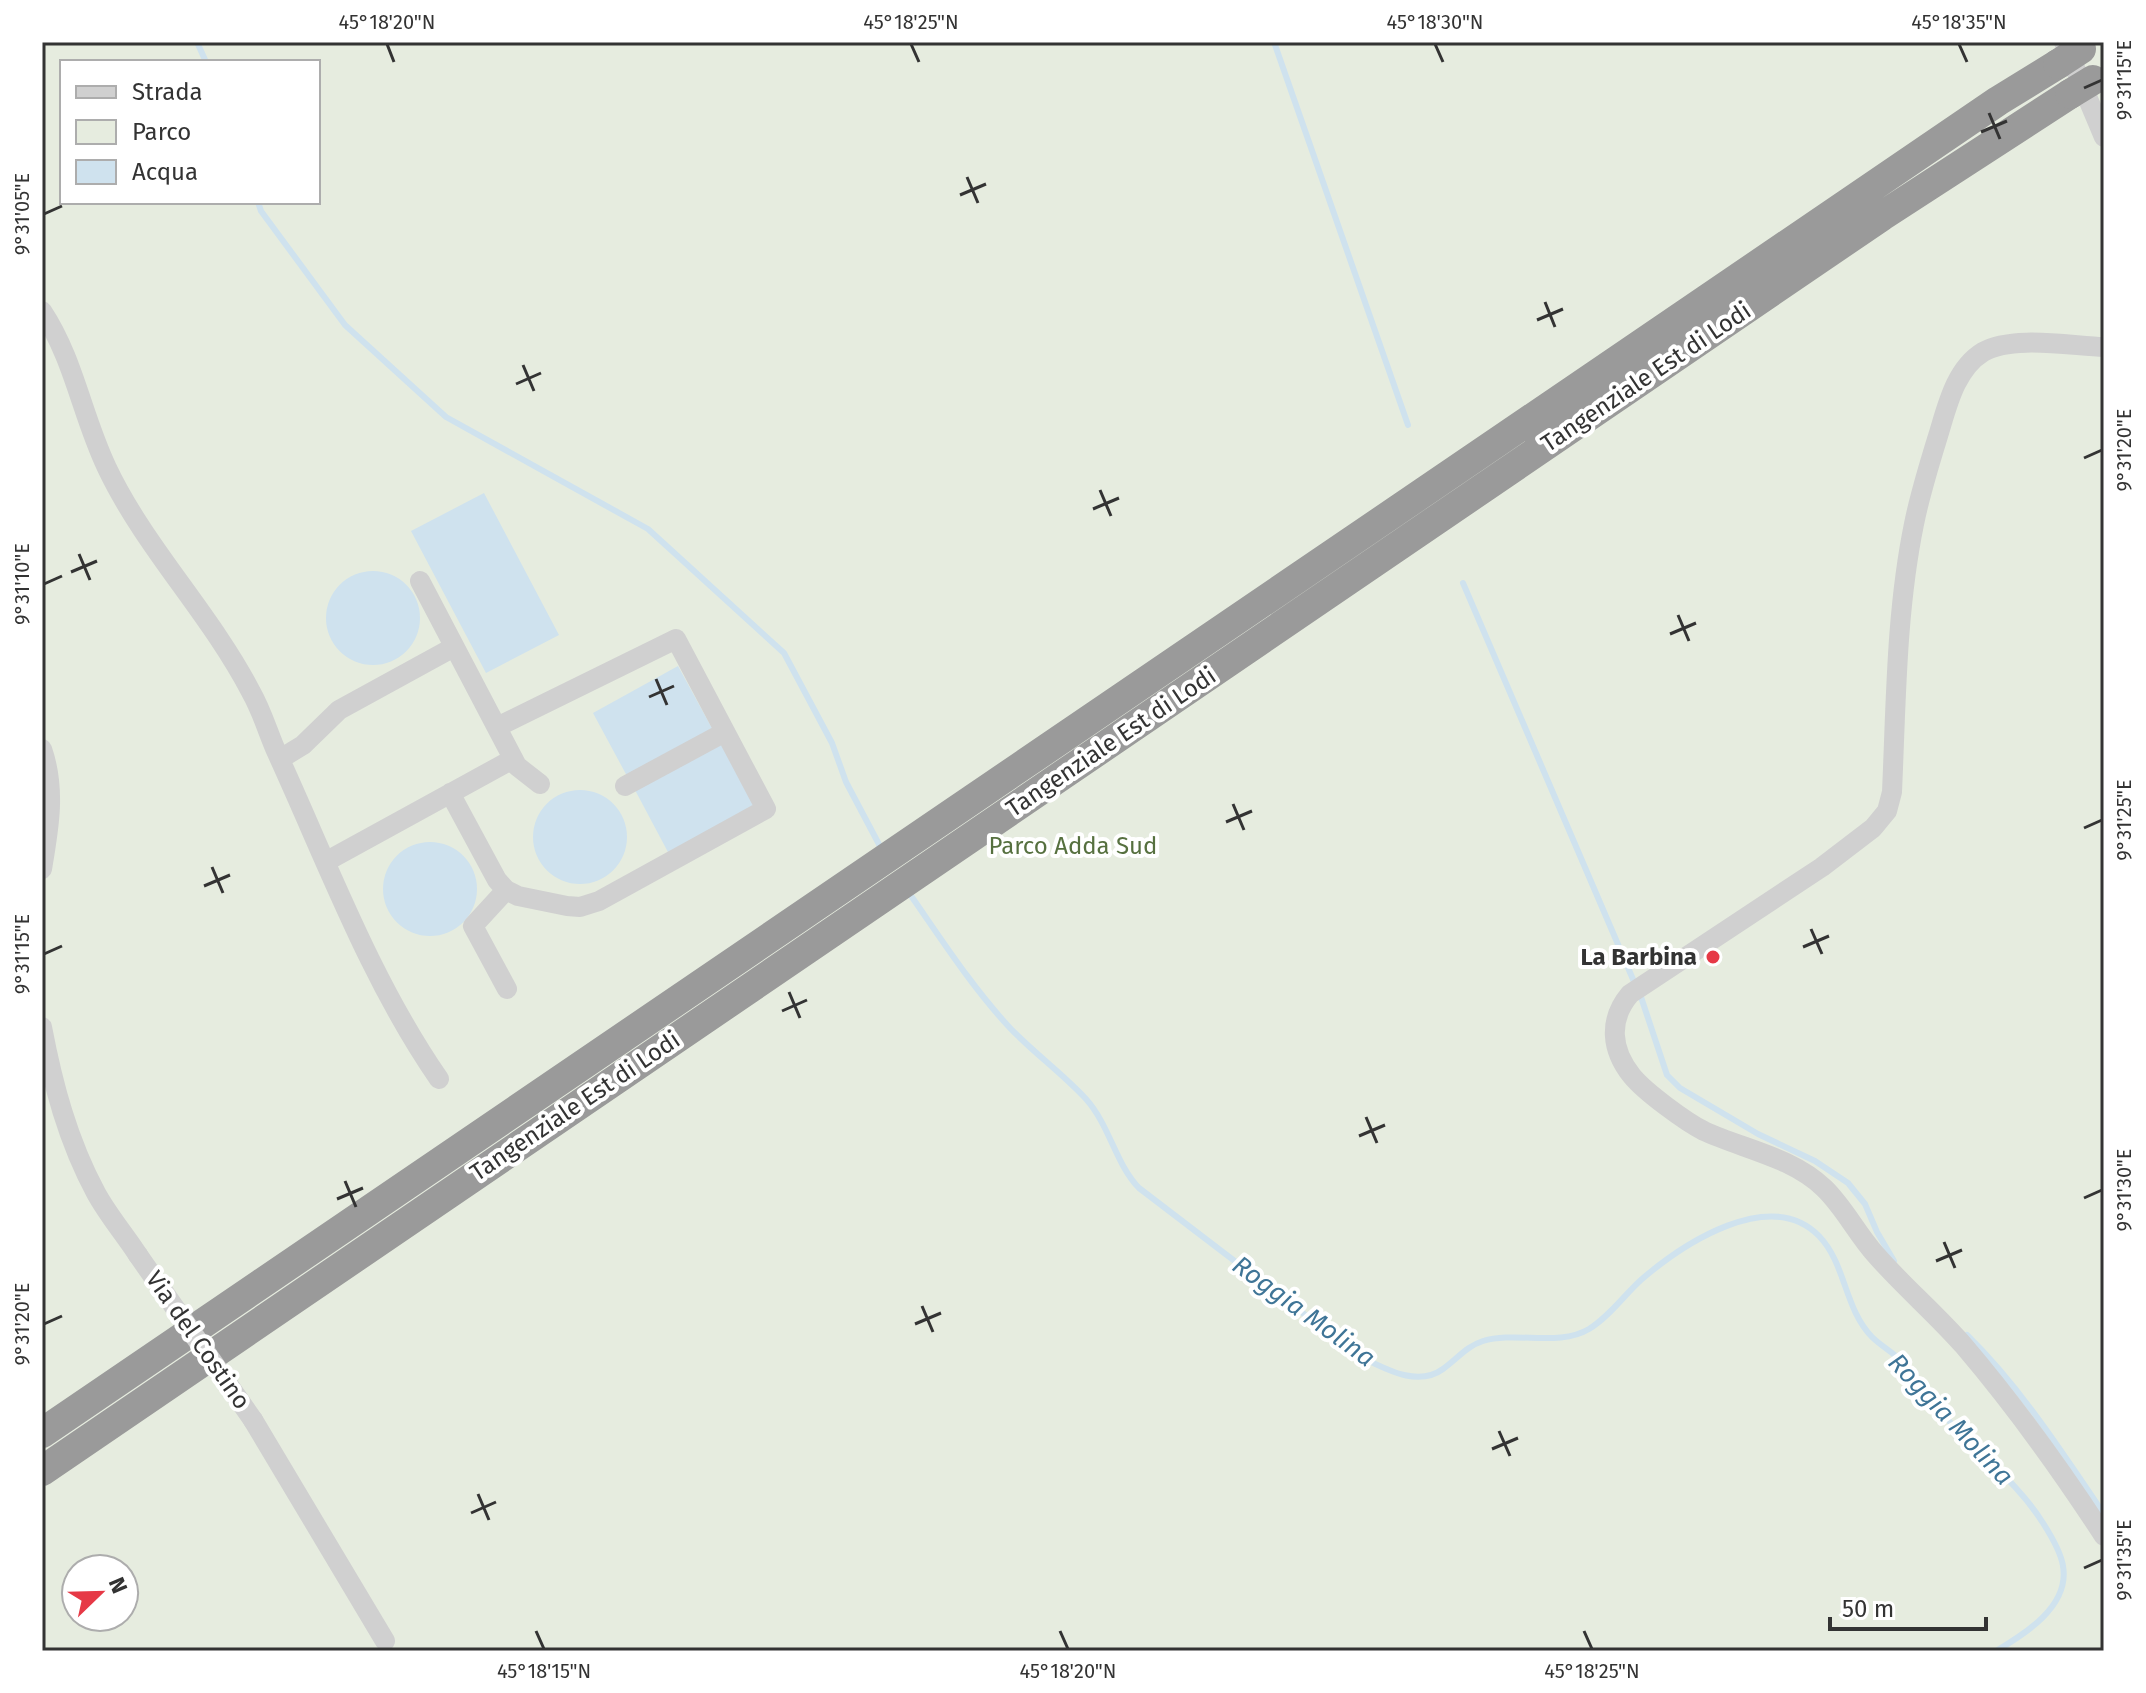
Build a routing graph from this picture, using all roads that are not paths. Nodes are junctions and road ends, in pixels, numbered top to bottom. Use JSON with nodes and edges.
{"nodes":[{"id":1,"x":2074,"y":49,"type":"edge"},
{"id":2,"x":2089,"y":82,"type":"edge"},
{"id":3,"x":2104,"y":137,"type":"edge"},
{"id":4,"x":42,"y":311,"type":"edge"},
{"id":5,"x":2104,"y":347,"type":"edge"},
{"id":6,"x":420,"y":581,"type":"dead end"},
{"id":7,"x":454,"y":647,"type":"junction"},
{"id":8,"x":497,"y":727,"type":"junction"},
{"id":9,"x":725,"y":732,"type":"junction"},
{"id":10,"x":42,"y":749,"type":"edge"},
{"id":11,"x":280,"y":759,"type":"junction"},
{"id":12,"x":513,"y":759,"type":"junction"},
{"id":13,"x":540,"y":784,"type":"dead end"},
{"id":14,"x":625,"y":786,"type":"dead end"},
{"id":15,"x":450,"y":793,"type":"junction"},
{"id":16,"x":327,"y":861,"type":"junction"},
{"id":17,"x":42,"y":869,"type":"edge"},
{"id":18,"x":896,"y":869,"type":"junction"},
{"id":19,"x":506,"y":890,"type":"junction"},
{"id":20,"x":507,"y":989,"type":"dead end"},
{"id":21,"x":42,"y":1027,"type":"edge"},
{"id":22,"x":439,"y":1079,"type":"dead end"},
{"id":23,"x":42,"y":1433,"type":"edge"},
{"id":24,"x":42,"y":1471,"type":"edge"},
{"id":25,"x":2104,"y":1536,"type":"edge"},
{"id":26,"x":385,"y":1641,"type":"dead end"}],
"edges":[{"from":1,"to":3,"type":"street"},
{"from":1,"to":18,"type":"highway","name":"Tangenziale Est di Lodi"},
{"from":2,"to":18,"type":"highway","name":"Tangenziale Est di Lodi"},
{"from":4,"to":11,"type":"street"},
{"from":5,"to":25,"type":"street"},
{"from":6,"to":7,"type":"street"},
{"from":7,"to":8,"type":"street"},
{"from":7,"to":11,"type":"street"},
{"from":8,"to":9,"type":"street"},
{"from":8,"to":12,"type":"street"},
{"from":9,"to":14,"type":"street"},
{"from":9,"to":19,"type":"street"},
{"from":10,"to":17,"type":"street"},
{"from":11,"to":16,"type":"street"},
{"from":12,"to":13,"type":"street"},
{"from":12,"to":15,"type":"street"},
{"from":15,"to":16,"type":"street"},
{"from":15,"to":19,"type":"street"},
{"from":16,"to":22,"type":"street"},
{"from":18,"to":23,"type":"highway","name":"Tangenziale Est di Lodi"},
{"from":18,"to":24,"type":"highway","name":"Tangenziale Est di Lodi"},
{"from":19,"to":20,"type":"street"},
{"from":21,"to":26,"type":"street","name":"Via del Costino","bridge":true}]}
